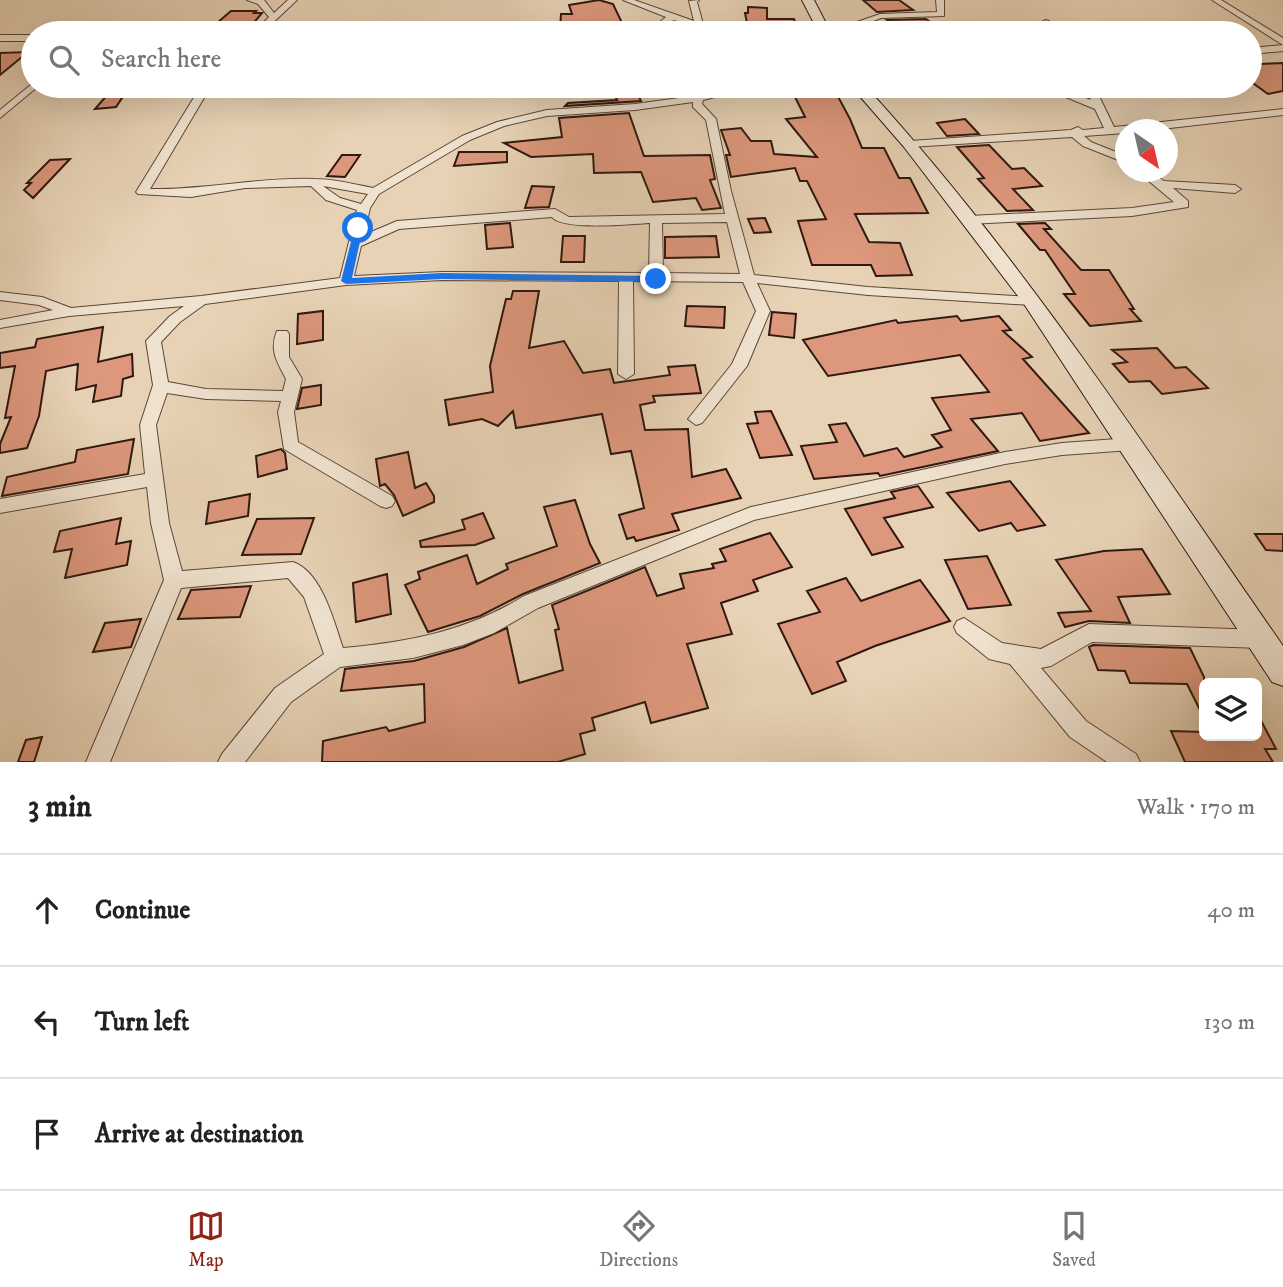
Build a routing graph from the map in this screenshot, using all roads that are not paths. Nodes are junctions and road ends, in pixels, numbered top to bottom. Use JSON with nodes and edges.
{"nodes":[{"id":1,"x":251,"y":0,"type":"edge"},
{"id":2,"x":293,"y":0,"type":"edge"},
{"id":3,"x":627,"y":0,"type":"edge"},
{"id":4,"x":808,"y":0,"type":"edge"},
{"id":5,"x":940,"y":0,"type":"edge"},
{"id":6,"x":1216,"y":0,"type":"edge"},
{"id":7,"x":265,"y":1,"type":"edge"},
{"id":8,"x":695,"y":5,"type":"edge"},
{"id":9,"x":673,"y":17,"type":"junction"},
{"id":10,"x":274,"y":18,"type":"junction"},
{"id":11,"x":271,"y":21,"type":"edge"},
{"id":12,"x":665,"y":21,"type":"edge"},
{"id":13,"x":681,"y":21,"type":"edge"},
{"id":14,"x":819,"y":21,"type":"edge"},
{"id":15,"x":868,"y":21,"type":"edge"},
{"id":16,"x":1250,"y":21,"type":"edge"},
{"id":17,"x":1262,"y":29,"type":"edge"},
{"id":18,"x":21,"y":37,"type":"edge"},
{"id":19,"x":0,"y":38,"type":"edge"},
{"id":20,"x":1283,"y":42,"type":"edge"},
{"id":21,"x":1283,"y":48,"type":"edge"},
{"id":22,"x":1262,"y":50,"type":"edge"},
{"id":23,"x":21,"y":97,"type":"edge"},
{"id":24,"x":199,"y":98,"type":"edge"},
{"id":25,"x":673,"y":98,"type":"edge"},
{"id":26,"x":698,"y":98,"type":"edge"},
{"id":27,"x":868,"y":98,"type":"edge"},
{"id":28,"x":1076,"y":98,"type":"edge"},
{"id":29,"x":1095,"y":98,"type":"edge"},
{"id":30,"x":1100,"y":107,"type":"junction"},
{"id":31,"x":1283,"y":112,"type":"edge"},
{"id":32,"x":0,"y":115,"type":"edge"},
{"id":33,"x":1091,"y":122,"type":"dead end"},
{"id":34,"x":1111,"y":131,"type":"junction"},
{"id":35,"x":1074,"y":133,"type":"junction"},
{"id":36,"x":910,"y":144,"type":"junction"},
{"id":37,"x":1115,"y":156,"type":"edge"},
{"id":38,"x":1158,"y":182,"type":"edge"},
{"id":39,"x":314,"y":183,"type":"junction"},
{"id":40,"x":1161,"y":184,"type":"junction"},
{"id":41,"x":1235,"y":189,"type":"dead end"},
{"id":42,"x":375,"y":192,"type":"junction"},
{"id":43,"x":339,"y":203,"type":"junction"},
{"id":44,"x":364,"y":208,"type":"junction"},
{"id":45,"x":733,"y":218,"type":"junction"},
{"id":46,"x":656,"y":220,"type":"junction"},
{"id":47,"x":969,"y":220,"type":"junction"},
{"id":48,"x":354,"y":244,"type":"junction"},
{"id":49,"x":748,"y":278,"type":"junction"},
{"id":50,"x":625,"y":279,"type":"junction"},
{"id":51,"x":656,"y":279,"type":"junction"},
{"id":52,"x":346,"y":281,"type":"junction"},
{"id":53,"x":0,"y":296,"type":"edge"},
{"id":54,"x":201,"y":300,"type":"junction"},
{"id":55,"x":1031,"y":301,"type":"junction"},
{"id":56,"x":69,"y":312,"type":"junction"},
{"id":57,"x":0,"y":324,"type":"edge"},
{"id":58,"x":282,"y":334,"type":"dead end"},
{"id":59,"x":626,"y":374,"type":"dead end"},
{"id":60,"x":162,"y":385,"type":"junction"},
{"id":61,"x":290,"y":396,"type":"junction"},
{"id":62,"x":696,"y":419,"type":"dead end"},
{"id":63,"x":1131,"y":444,"type":"junction"},
{"id":64,"x":155,"y":479,"type":"junction"},
{"id":65,"x":386,"y":501,"type":"dead end"},
{"id":66,"x":0,"y":506,"type":"edge"},
{"id":67,"x":174,"y":580,"type":"junction"},
{"id":68,"x":964,"y":627,"type":"dead end"},
{"id":69,"x":1261,"y":639,"type":"junction"},
{"id":70,"x":1016,"y":655,"type":"junction"},
{"id":71,"x":336,"y":658,"type":"junction"},
{"id":72,"x":1283,"y":672,"type":"edge"},
{"id":73,"x":98,"y":762,"type":"edge"},
{"id":74,"x":230,"y":762,"type":"edge"},
{"id":75,"x":1128,"y":762,"type":"edge"}],
"edges":[{"from":1,"to":7,"type":"street"},
{"from":2,"to":10,"type":"street"},
{"from":3,"to":9,"type":"street"},
{"from":4,"to":14,"type":"main road"},
{"from":5,"to":15,"type":"street"},
{"from":6,"to":16,"type":"street"},
{"from":7,"to":10,"type":"street"},
{"from":8,"to":9,"type":"street"},
{"from":9,"to":12,"type":"street"},
{"from":9,"to":13,"type":"street"},
{"from":10,"to":11,"type":"street"},
{"from":17,"to":20,"type":"street"},
{"from":18,"to":19,"type":"street"},
{"from":21,"to":22,"type":"street"},
{"from":23,"to":32,"type":"street"},
{"from":24,"to":39,"type":"street"},
{"from":25,"to":42,"type":"street"},
{"from":26,"to":45,"type":"street"},
{"from":27,"to":36,"type":"main road"},
{"from":28,"to":30,"type":"street"},
{"from":29,"to":30,"type":"street"},
{"from":30,"to":34,"type":"street"},
{"from":31,"to":34,"type":"street"},
{"from":33,"to":35,"type":"street"},
{"from":34,"to":35,"type":"street"},
{"from":35,"to":36,"type":"street"},
{"from":35,"to":37,"type":"street"},
{"from":36,"to":47,"type":"main road"},
{"from":38,"to":40,"type":"street"},
{"from":39,"to":42,"type":"street"},
{"from":39,"to":43,"type":"street"},
{"from":40,"to":41,"type":"street"},
{"from":40,"to":47,"type":"street"},
{"from":42,"to":43,"type":"street"},
{"from":42,"to":44,"type":"street"},
{"from":43,"to":44,"type":"street"},
{"from":44,"to":48,"type":"street"},
{"from":45,"to":46,"type":"street"},
{"from":45,"to":49,"type":"street"},
{"from":46,"to":48,"type":"street"},
{"from":46,"to":51,"type":"street"},
{"from":47,"to":55,"type":"main road"},
{"from":48,"to":52,"type":"street"},
{"from":49,"to":51,"type":"street"},
{"from":49,"to":55,"type":"street"},
{"from":49,"to":62,"type":"street"},
{"from":50,"to":51,"type":"street"},
{"from":50,"to":52,"type":"street"},
{"from":50,"to":59,"type":"street"},
{"from":52,"to":54,"type":"street"},
{"from":53,"to":56,"type":"street"},
{"from":54,"to":56,"type":"street"},
{"from":54,"to":60,"type":"street"},
{"from":55,"to":63,"type":"main road"},
{"from":56,"to":57,"type":"street"},
{"from":58,"to":61,"type":"street"},
{"from":60,"to":61,"type":"street"},
{"from":60,"to":64,"type":"street"},
{"from":61,"to":65,"type":"street"},
{"from":63,"to":69,"type":"main road"},
{"from":63,"to":71,"type":"street"},
{"from":64,"to":66,"type":"street"},
{"from":64,"to":67,"type":"street"},
{"from":67,"to":71,"type":"street"},
{"from":67,"to":73,"type":"street"},
{"from":68,"to":70,"type":"street"},
{"from":69,"to":70,"type":"street"},
{"from":69,"to":72,"type":"main road"},
{"from":70,"to":75,"type":"street"},
{"from":71,"to":74,"type":"street"}]}
